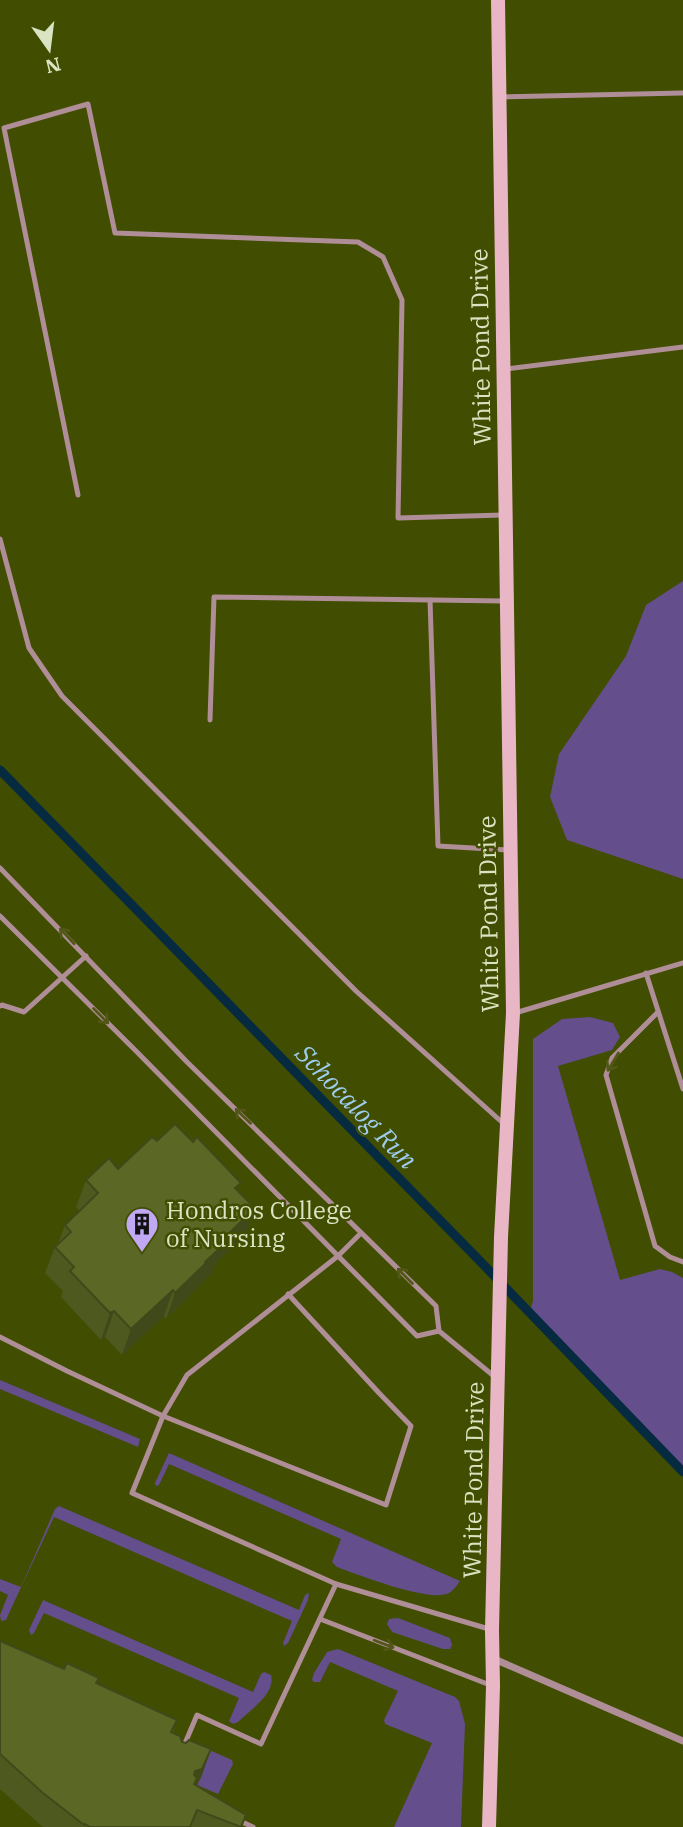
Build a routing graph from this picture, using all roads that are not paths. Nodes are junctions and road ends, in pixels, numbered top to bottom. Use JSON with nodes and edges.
{"nodes":[{"id":1,"x":498,"y":0,"type":"edge"},
{"id":2,"x":683,"y":93,"type":"edge"},
{"id":3,"x":498,"y":97,"type":"junction"},
{"id":4,"x":683,"y":347,"type":"edge"},
{"id":5,"x":503,"y":369,"type":"junction"},
{"id":6,"x":78,"y":495,"type":"dead end"},
{"id":7,"x":506,"y":515,"type":"junction"},
{"id":8,"x":0,"y":539,"type":"edge"},
{"id":9,"x":430,"y":600,"type":"junction"},
{"id":10,"x":507,"y":601,"type":"junction"},
{"id":11,"x":210,"y":720,"type":"dead end"},
{"id":12,"x":510,"y":850,"type":"junction"},
{"id":13,"x":0,"y":868,"type":"edge"},
{"id":14,"x":0,"y":916,"type":"edge"},
{"id":15,"x":86,"y":956,"type":"junction"},
{"id":16,"x":683,"y":963,"type":"edge"},
{"id":17,"x":646,"y":973,"type":"junction"},
{"id":18,"x":63,"y":978,"type":"junction"},
{"id":19,"x":0,"y":1006,"type":"edge"},
{"id":20,"x":658,"y":1012,"type":"junction"},
{"id":21,"x":513,"y":1013,"type":"junction"},
{"id":22,"x":683,"y":1089,"type":"edge"},
{"id":23,"x":507,"y":1126,"type":"junction"},
{"id":24,"x":361,"y":1233,"type":"junction"},
{"id":25,"x":338,"y":1256,"type":"junction"},
{"id":26,"x":683,"y":1262,"type":"edge"},
{"id":27,"x":288,"y":1294,"type":"junction"},
{"id":28,"x":439,"y":1331,"type":"junction"},
{"id":29,"x":0,"y":1337,"type":"edge"},
{"id":30,"x":498,"y":1380,"type":"junction"},
{"id":31,"x":163,"y":1416,"type":"junction"},
{"id":32,"x":336,"y":1584,"type":"junction"},
{"id":33,"x":320,"y":1619,"type":"junction"},
{"id":34,"x":492,"y":1630,"type":"junction"},
{"id":35,"x":492,"y":1658,"type":"junction"},
{"id":36,"x":494,"y":1686,"type":"junction"},
{"id":37,"x":683,"y":1741,"type":"edge"},
{"id":38,"x":181,"y":1752,"type":"edge"},
{"id":39,"x":228,"y":1816,"type":"edge"},
{"id":40,"x":253,"y":1827,"type":"edge"},
{"id":41,"x":489,"y":1827,"type":"edge"}],
"edges":[{"from":1,"to":3,"type":"street","name":"White Pond Drive"},
{"from":2,"to":3,"type":"lane"},
{"from":3,"to":5,"type":"street","name":"White Pond Drive"},
{"from":4,"to":5,"type":"lane"},
{"from":5,"to":7,"type":"street","name":"White Pond Drive"},
{"from":6,"to":7,"type":"lane"},
{"from":7,"to":10,"type":"street","name":"White Pond Drive"},
{"from":8,"to":23,"type":"lane"},
{"from":9,"to":10,"type":"lane"},
{"from":9,"to":11,"type":"lane"},
{"from":9,"to":12,"type":"lane"},
{"from":10,"to":12,"type":"street","name":"White Pond Drive"},
{"from":12,"to":21,"type":"street","name":"White Pond Drive"},
{"from":15,"to":13,"type":"lane","one_way":true},
{"from":14,"to":18,"type":"lane"},
{"from":15,"to":18,"type":"lane"},
{"from":24,"to":15,"type":"lane","one_way":true},
{"from":16,"to":17,"type":"lane"},
{"from":17,"to":20,"type":"lane"},
{"from":17,"to":21,"type":"lane"},
{"from":18,"to":19,"type":"lane"},
{"from":18,"to":25,"type":"lane","one_way":true},
{"from":20,"to":22,"type":"lane"},
{"from":20,"to":26,"type":"lane","one_way":true},
{"from":21,"to":23,"type":"street","name":"White Pond Drive"},
{"from":23,"to":30,"type":"street","name":"White Pond Drive"},
{"from":24,"to":25,"type":"lane"},
{"from":28,"to":24,"type":"lane","one_way":true},
{"from":25,"to":27,"type":"lane"},
{"from":25,"to":28,"type":"lane"},
{"from":27,"to":31,"type":"lane"},
{"from":27,"to":31,"type":"lane"},
{"from":28,"to":30,"type":"lane"},
{"from":29,"to":31,"type":"lane"},
{"from":30,"to":34,"type":"street","name":"White Pond Drive"},
{"from":31,"to":32,"type":"lane"},
{"from":32,"to":33,"type":"lane"},
{"from":32,"to":34,"type":"lane"},
{"from":33,"to":36,"type":"lane","one_way":true},
{"from":33,"to":38,"type":"lane"},
{"from":34,"to":35,"type":"street","name":"White Pond Drive"},
{"from":35,"to":36,"type":"street","name":"White Pond Drive"},
{"from":35,"to":37,"type":"street"},
{"from":36,"to":41,"type":"street","name":"White Pond Drive"},
{"from":39,"to":40,"type":"lane"}]}
